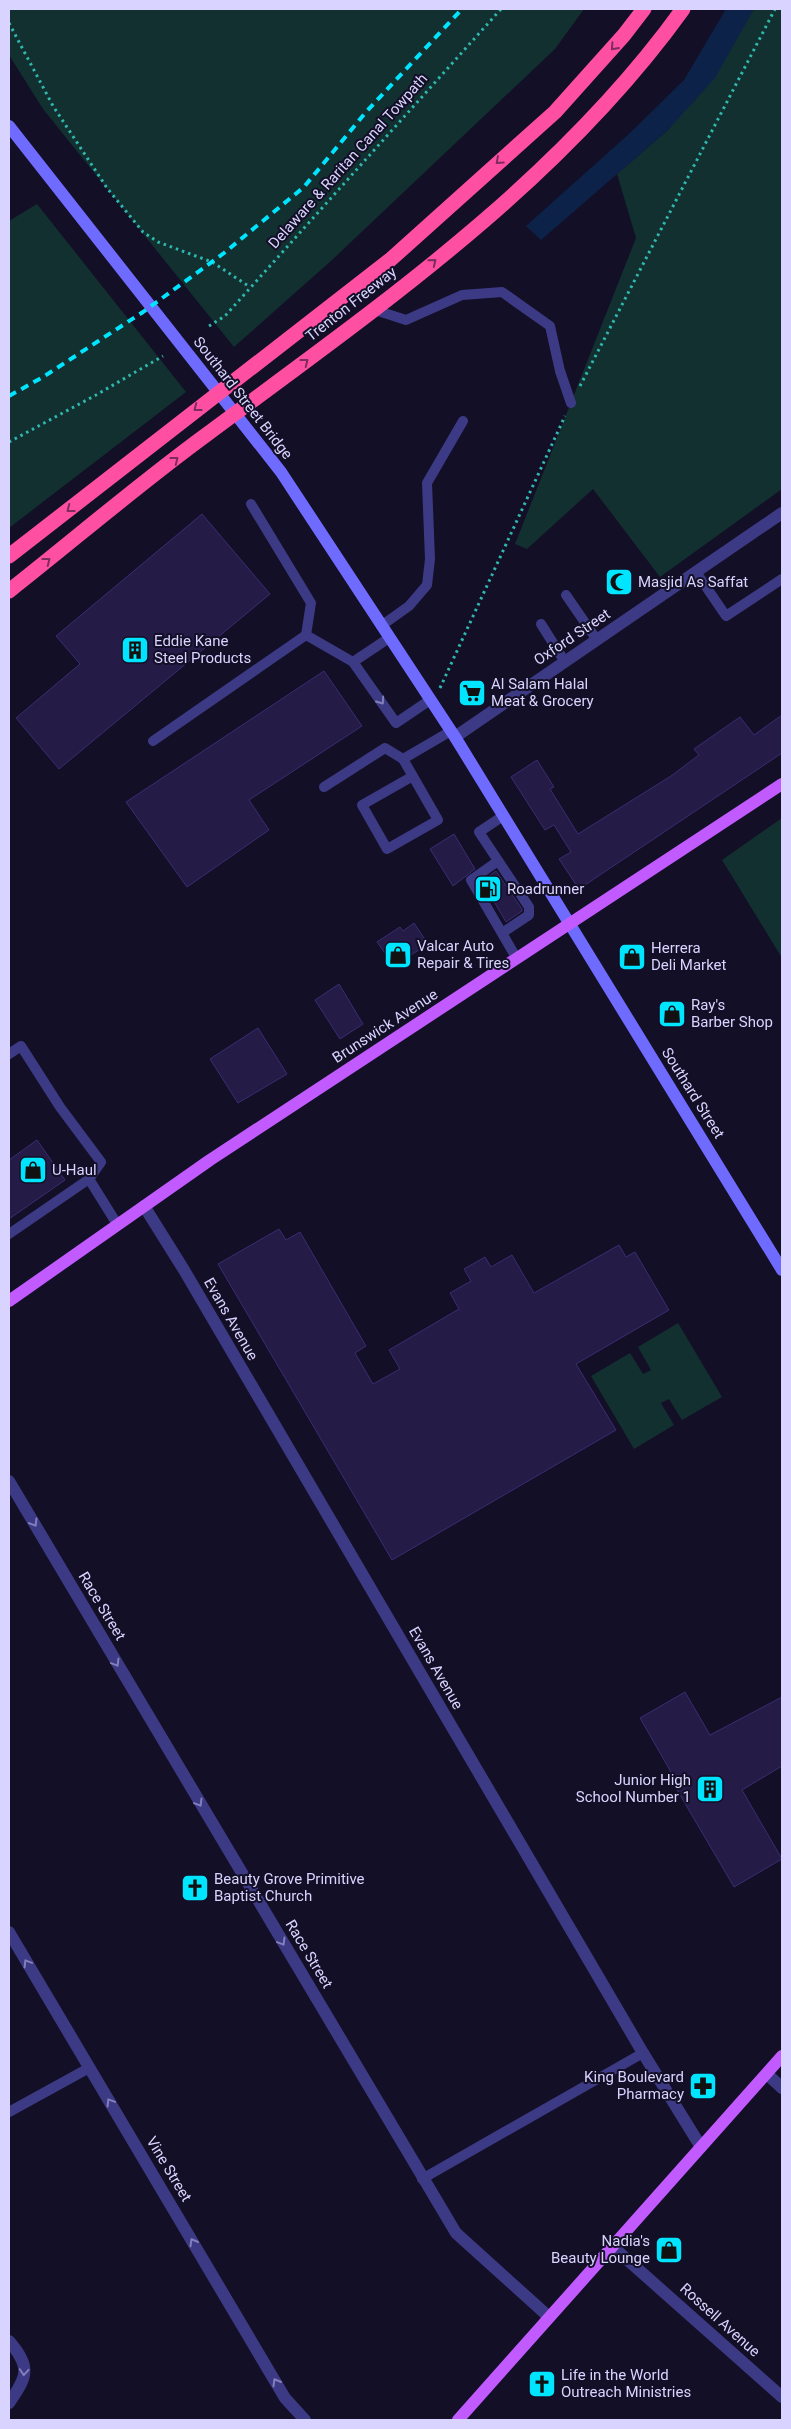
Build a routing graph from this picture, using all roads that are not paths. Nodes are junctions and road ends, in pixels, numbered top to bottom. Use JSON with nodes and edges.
{"nodes":[{"id":1,"x":644,"y":9,"type":"edge"},
{"id":2,"x":683,"y":9,"type":"edge"},
{"id":3,"x":9,"y":126,"type":"edge"},
{"id":4,"x":372,"y":309,"type":"junction"},
{"id":5,"x":571,"y":403,"type":"road end"},
{"id":6,"x":463,"y":421,"type":"dead end"},
{"id":7,"x":252,"y":504,"type":"dead end"},
{"id":8,"x":782,"y":513,"type":"edge"},
{"id":9,"x":9,"y":556,"type":"edge"},
{"id":10,"x":696,"y":572,"type":"junction"},
{"id":11,"x":782,"y":579,"type":"edge"},
{"id":12,"x":9,"y":591,"type":"edge"},
{"id":13,"x":566,"y":595,"type":"dead end"},
{"id":14,"x":541,"y":624,"type":"dead end"},
{"id":15,"x":381,"y":626,"type":"junction"},
{"id":16,"x":306,"y":635,"type":"junction"},
{"id":17,"x":390,"y":638,"type":"junction"},
{"id":18,"x":596,"y":640,"type":"junction"},
{"id":19,"x":353,"y":662,"type":"junction"},
{"id":20,"x":565,"y":662,"type":"junction"},
{"id":21,"x":432,"y":702,"type":"junction"},
{"id":22,"x":453,"y":734,"type":"junction"},
{"id":23,"x":153,"y":741,"type":"dead end"},
{"id":24,"x":403,"y":759,"type":"junction"},
{"id":25,"x":413,"y":776,"type":"junction"},
{"id":26,"x":782,"y":784,"type":"edge"},
{"id":27,"x":324,"y":787,"type":"dead end"},
{"id":28,"x":503,"y":816,"type":"junction"},
{"id":29,"x":498,"y":861,"type":"junction"},
{"id":30,"x":569,"y":925,"type":"junction"},
{"id":31,"x":502,"y":933,"type":"junction"},
{"id":32,"x":517,"y":959,"type":"junction"},
{"id":33,"x":9,"y":1054,"type":"edge"},
{"id":34,"x":90,"y":1179,"type":"junction"},
{"id":35,"x":144,"y":1206,"type":"junction"},
{"id":36,"x":117,"y":1224,"type":"junction"},
{"id":37,"x":9,"y":1234,"type":"edge"},
{"id":38,"x":782,"y":1270,"type":"edge"},
{"id":39,"x":9,"y":1301,"type":"edge"},
{"id":40,"x":9,"y":1481,"type":"edge"},
{"id":41,"x":9,"y":1932,"type":"edge"},
{"id":42,"x":643,"y":2053,"type":"junction"},
{"id":43,"x":782,"y":2056,"type":"edge"},
{"id":44,"x":89,"y":2068,"type":"junction"},
{"id":45,"x":767,"y":2074,"type":"junction"},
{"id":46,"x":782,"y":2088,"type":"edge"},
{"id":47,"x":9,"y":2112,"type":"edge"},
{"id":48,"x":701,"y":2147,"type":"junction"},
{"id":49,"x":422,"y":2178,"type":"junction"},
{"id":50,"x":613,"y":2247,"type":"junction"},
{"id":51,"x":549,"y":2317,"type":"junction"},
{"id":52,"x":9,"y":2341,"type":"edge"},
{"id":53,"x":782,"y":2398,"type":"edge"},
{"id":54,"x":9,"y":2403,"type":"edge"},
{"id":55,"x":461,"y":2419,"type":"edge"},
{"id":56,"x":305,"y":2420,"type":"edge"}],
"edges":[{"from":1,"to":9,"type":"highway","name":"Trenton Freeway","one_way":true},
{"from":4,"to":2,"type":"highway","name":"Trenton Freeway","one_way":true},
{"from":3,"to":15,"type":"street","name":"Southard Street Bridge"},
{"from":4,"to":5,"type":"lane"},
{"from":12,"to":4,"type":"highway","name":"Trenton Freeway","one_way":true},
{"from":6,"to":15,"type":"lane"},
{"from":7,"to":16,"type":"lane"},
{"from":8,"to":10,"type":"street","name":"Oxford Street"},
{"from":10,"to":11,"type":"lane"},
{"from":10,"to":18,"type":"street","name":"Oxford Street"},
{"from":13,"to":18,"type":"lane"},
{"from":14,"to":20,"type":"lane"},
{"from":15,"to":17,"type":"street","name":"Southard Street Bridge"},
{"from":16,"to":19,"type":"lane"},
{"from":16,"to":23,"type":"lane"},
{"from":17,"to":19,"type":"lane"},
{"from":17,"to":21,"type":"street","name":"Southard Street Bridge"},
{"from":18,"to":20,"type":"street","name":"Oxford Street"},
{"from":19,"to":21,"type":"lane","one_way":true},
{"from":20,"to":22,"type":"street","name":"Oxford Street"},
{"from":21,"to":22,"type":"street","name":"Southard Street"},
{"from":22,"to":24,"type":"lane"},
{"from":22,"to":28,"type":"street","name":"Southard Street"},
{"from":24,"to":25,"type":"lane"},
{"from":24,"to":27,"type":"lane"},
{"from":25,"to":25,"type":"lane"},
{"from":26,"to":30,"type":"main road","name":"Brunswick Avenue"},
{"from":28,"to":29,"type":"lane"},
{"from":28,"to":30,"type":"street","name":"Southard Street"},
{"from":29,"to":31,"type":"lane"},
{"from":29,"to":31,"type":"lane"},
{"from":30,"to":32,"type":"main road","name":"Brunswick Avenue"},
{"from":30,"to":38,"type":"street","name":"Southard Street"},
{"from":31,"to":32,"type":"lane"},
{"from":32,"to":35,"type":"main road","name":"Brunswick Avenue"},
{"from":33,"to":34,"type":"lane"},
{"from":34,"to":36,"type":"lane"},
{"from":34,"to":37,"type":"lane"},
{"from":35,"to":36,"type":"main road","name":"Brunswick Avenue"},
{"from":35,"to":42,"type":"street","name":"Evans Avenue"},
{"from":36,"to":39,"type":"main road","name":"Brunswick Avenue"},
{"from":40,"to":49,"type":"street","name":"Race Street","one_way":true},
{"from":44,"to":41,"type":"street","name":"Vine Street","one_way":true},
{"from":42,"to":48,"type":"street","name":"Evans Avenue"},
{"from":42,"to":49,"type":"lane"},
{"from":43,"to":45,"type":"main road"},
{"from":44,"to":47,"type":"lane"},
{"from":56,"to":44,"type":"street","name":"Vine Street","one_way":true},
{"from":45,"to":46,"type":"street"},
{"from":45,"to":48,"type":"main road"},
{"from":48,"to":50,"type":"main road"},
{"from":49,"to":51,"type":"street","name":"Race Street"},
{"from":50,"to":51,"type":"main road"},
{"from":50,"to":53,"type":"street","name":"Rossell Avenue"},
{"from":51,"to":55,"type":"main road"},
{"from":52,"to":54,"type":"street","one_way":true}]}
